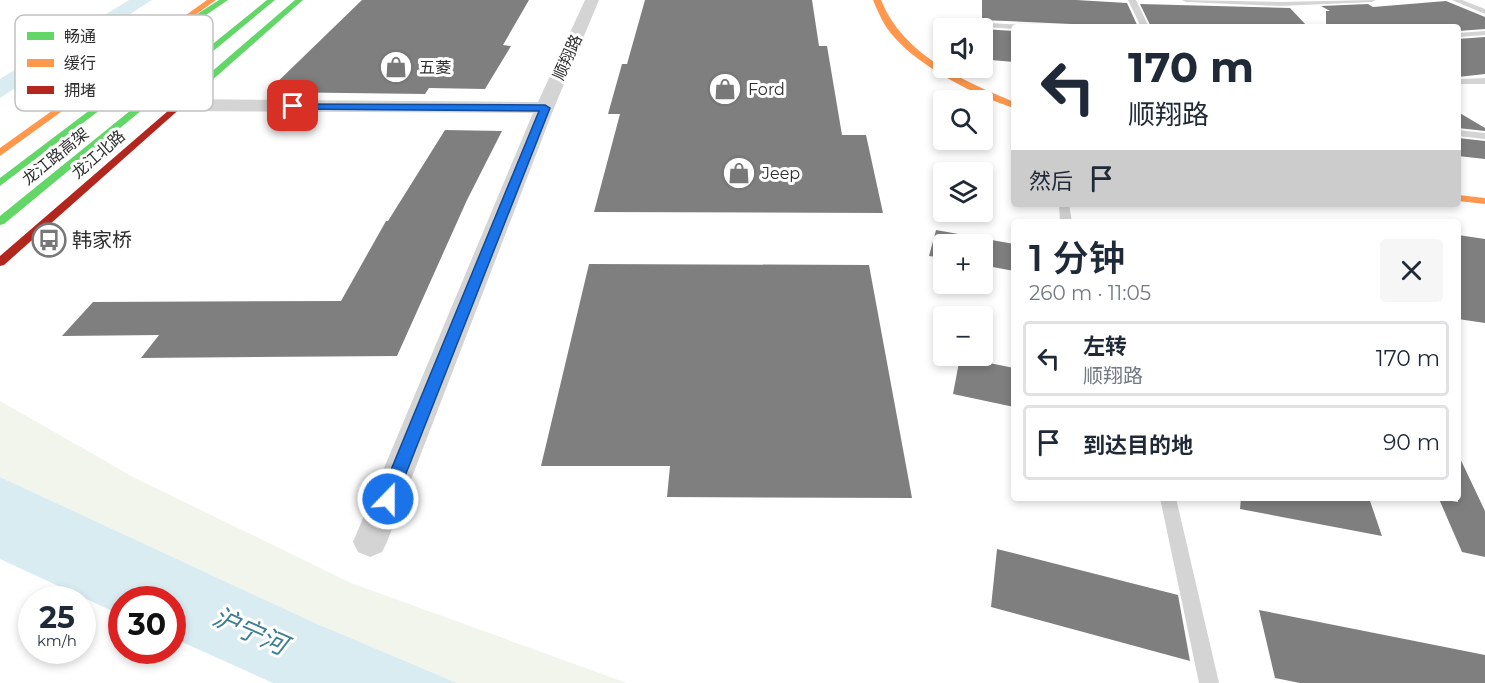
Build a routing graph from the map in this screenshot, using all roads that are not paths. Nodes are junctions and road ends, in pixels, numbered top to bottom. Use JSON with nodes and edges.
{"nodes":[{"id":1,"x":212,"y":0,"type":"edge"},
{"id":2,"x":224,"y":0,"type":"edge"},
{"id":3,"x":240,"y":0,"type":"edge"},
{"id":4,"x":271,"y":0,"type":"edge"},
{"id":5,"x":285,"y":0,"type":"edge"},
{"id":6,"x":299,"y":0,"type":"edge"},
{"id":7,"x":592,"y":0,"type":"edge"},
{"id":8,"x":877,"y":0,"type":"edge"},
{"id":9,"x":1132,"y":0,"type":"edge"},
{"id":10,"x":1186,"y":0,"type":"edge"},
{"id":11,"x":1372,"y":0,"type":"edge"},
{"id":12,"x":1456,"y":0,"type":"edge"},
{"id":13,"x":1485,"y":12,"type":"edge"},
{"id":14,"x":191,"y":15,"type":"edge"},
{"id":15,"x":201,"y":15,"type":"edge"},
{"id":16,"x":213,"y":21,"type":"edge"},
{"id":17,"x":1144,"y":24,"type":"edge"},
{"id":18,"x":993,"y":25,"type":"edge"},
{"id":19,"x":1011,"y":26,"type":"edge"},
{"id":20,"x":1485,"y":33,"type":"edge"},
{"id":21,"x":1461,"y":35,"type":"edge"},
{"id":22,"x":213,"y":48,"type":"edge"},
{"id":23,"x":890,"y":49,"type":"dead end"},
{"id":24,"x":213,"y":71,"type":"edge"},
{"id":25,"x":213,"y":75,"type":"edge"},
{"id":26,"x":1485,"y":81,"type":"edge"},
{"id":27,"x":1461,"y":82,"type":"edge"},
{"id":28,"x":952,"y":90,"type":"edge"},
{"id":29,"x":213,"y":102,"type":"edge"},
{"id":30,"x":1011,"y":104,"type":"edge"},
{"id":31,"x":545,"y":108,"type":"junction"},
{"id":32,"x":993,"y":109,"type":"edge"},
{"id":33,"x":58,"y":111,"type":"edge"},
{"id":34,"x":94,"y":111,"type":"edge"},
{"id":35,"x":136,"y":111,"type":"edge"},
{"id":36,"x":172,"y":111,"type":"edge"},
{"id":37,"x":1011,"y":116,"type":"edge"},
{"id":38,"x":1461,"y":133,"type":"edge"},
{"id":39,"x":1485,"y":136,"type":"edge"},
{"id":40,"x":0,"y":153,"type":"edge"},
{"id":41,"x":0,"y":183,"type":"edge"},
{"id":42,"x":1461,"y":198,"type":"edge"},
{"id":43,"x":1485,"y":201,"type":"edge"},
{"id":44,"x":0,"y":222,"type":"edge"},
{"id":45,"x":0,"y":262,"type":"edge"},
{"id":46,"x":1169,"y":501,"type":"edge"},
{"id":47,"x":370,"y":542,"type":"dead end"},
{"id":48,"x":1209,"y":683,"type":"edge"}],
"edges":[{"from":1,"to":14,"type":"main road"},
{"from":2,"to":15,"type":"main road"},
{"from":3,"to":16,"type":"main road","name":"龙江路高架"},
{"from":4,"to":22,"type":"main road","name":"龙江路高架"},
{"from":5,"to":24,"type":"main road"},
{"from":6,"to":25,"type":"main road","name":"龙江北路"},
{"from":7,"to":31,"type":"street","name":"顺翔路"},
{"from":8,"to":30,"type":"main road"},
{"from":9,"to":17,"type":"lane"},
{"from":10,"to":11,"type":"lane"},
{"from":12,"to":13,"type":"lane"},
{"from":18,"to":19,"type":"lane"},
{"from":20,"to":21,"type":"lane"},
{"from":23,"to":28,"type":"main road"},
{"from":26,"to":27,"type":"lane"},
{"from":29,"to":31,"type":"street"},
{"from":31,"to":47,"type":"street","name":"顺翔路"},
{"from":32,"to":37,"type":"main road"},
{"from":33,"to":40,"type":"main road"},
{"from":34,"to":41,"type":"main road","name":"龙江路高架"},
{"from":35,"to":44,"type":"main road","name":"龙江路高架"},
{"from":36,"to":45,"type":"main road","name":"龙江北路"},
{"from":38,"to":39,"type":"lane"},
{"from":42,"to":43,"type":"main road"},
{"from":46,"to":48,"type":"lane"}]}
